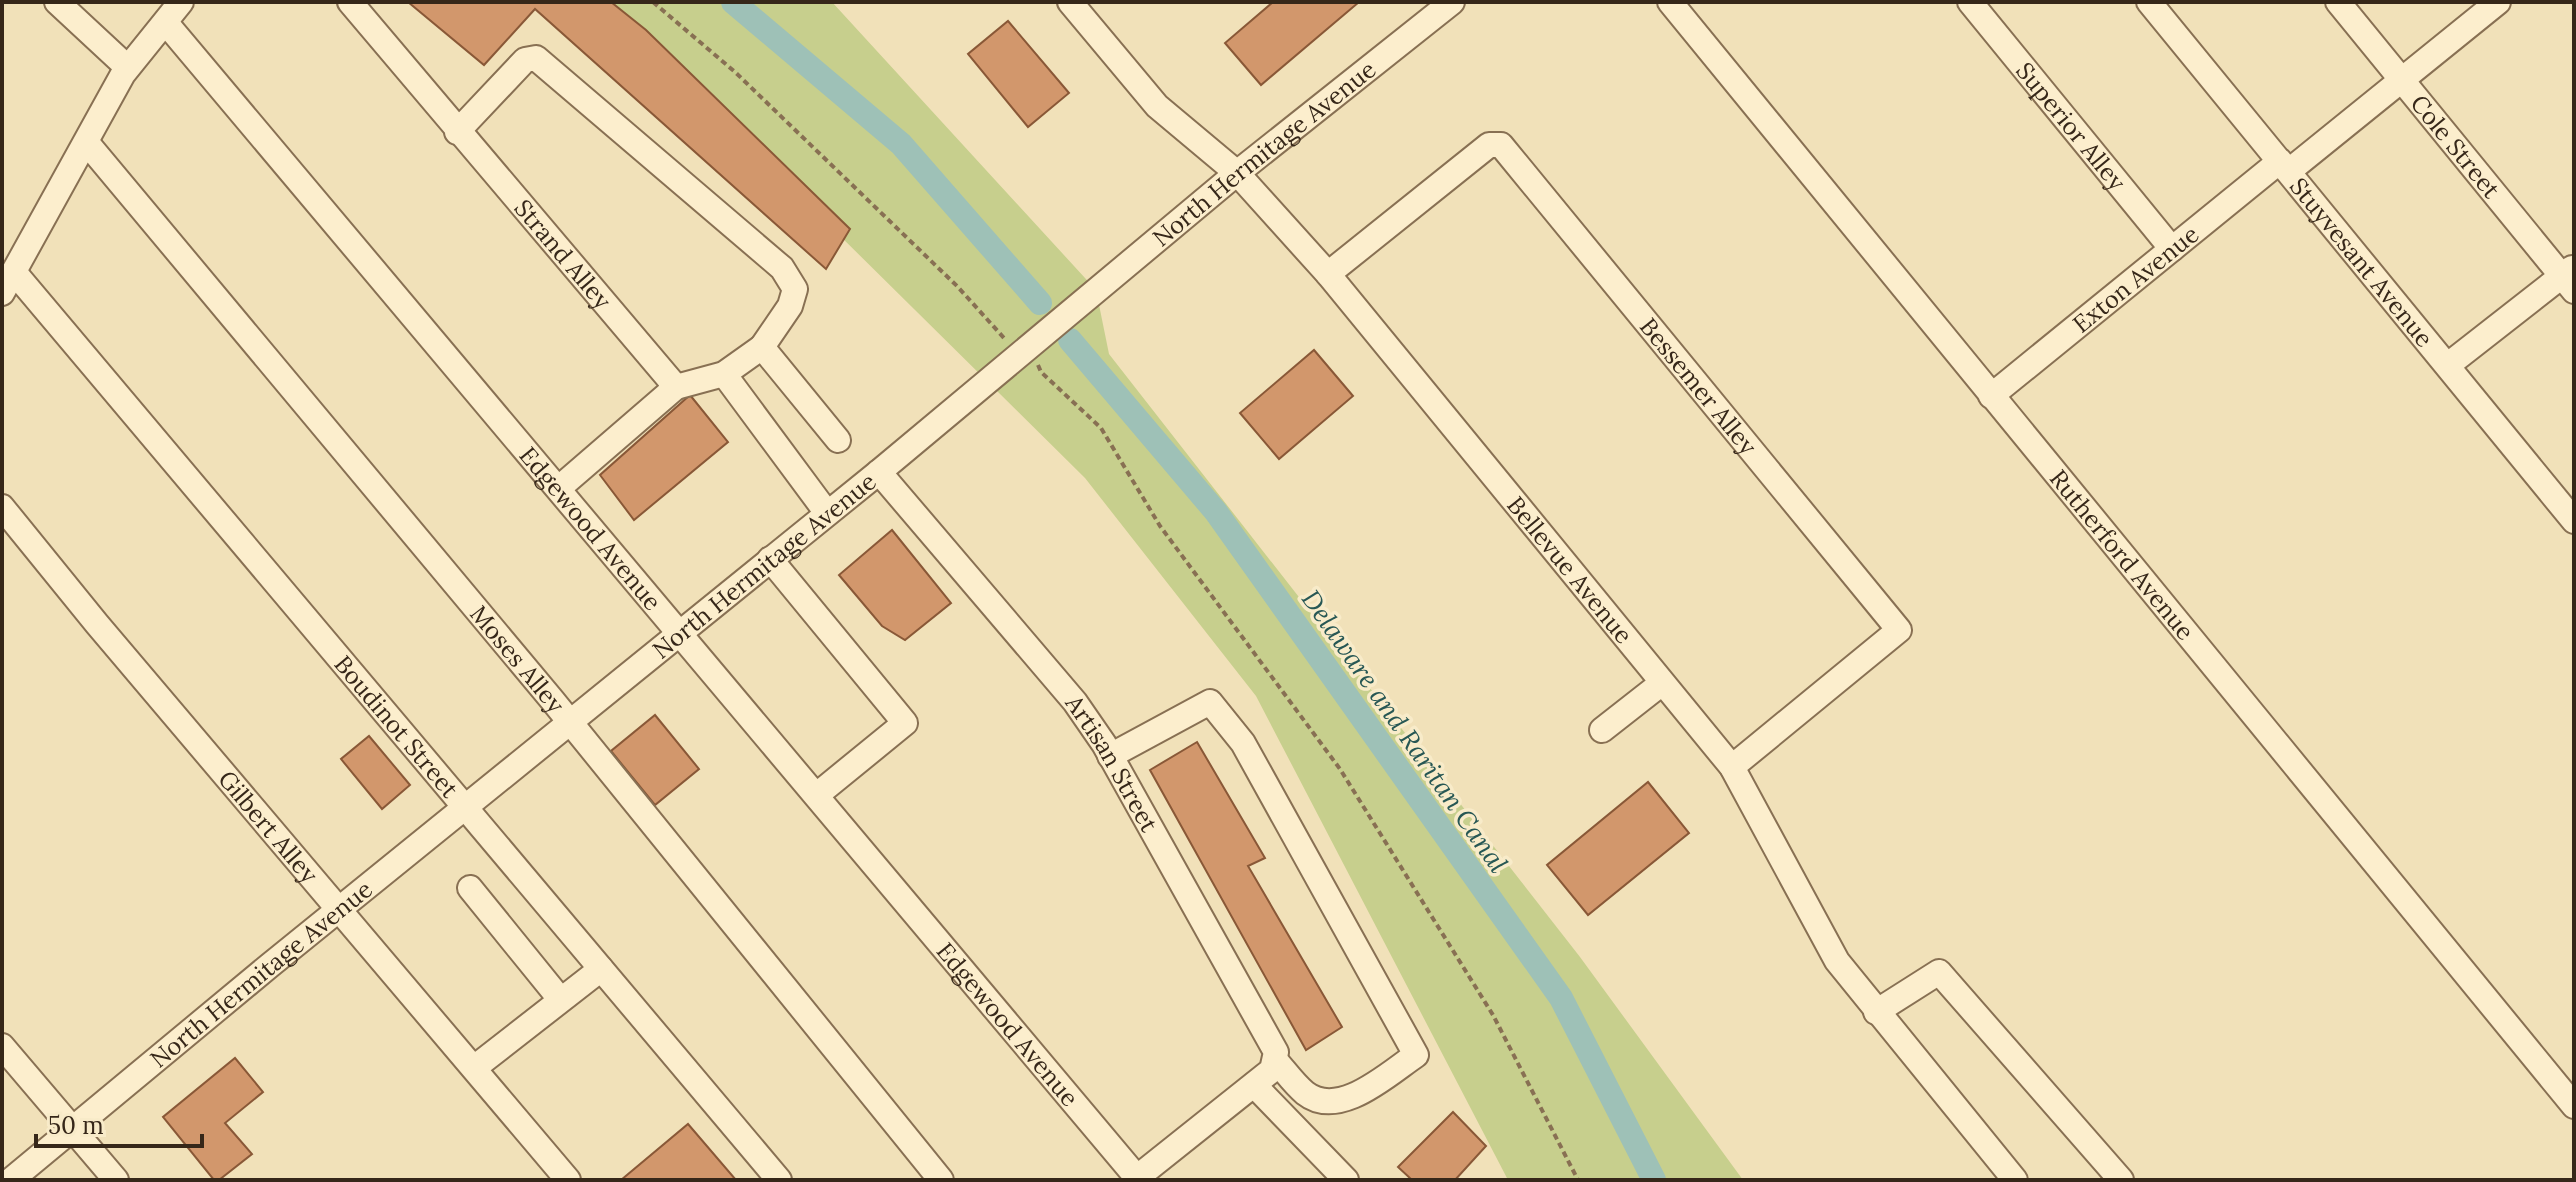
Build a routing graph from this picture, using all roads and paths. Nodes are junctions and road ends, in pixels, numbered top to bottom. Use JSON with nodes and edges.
{"nodes":[{"id":1,"x":57,"y":2,"type":"edge"},
{"id":2,"x":181,"y":2,"type":"edge"},
{"id":3,"x":350,"y":2,"type":"edge"},
{"id":4,"x":653,"y":2,"type":"edge"},
{"id":5,"x":1452,"y":2,"type":"edge"},
{"id":6,"x":1670,"y":2,"type":"edge"},
{"id":7,"x":1970,"y":2,"type":"edge"},
{"id":8,"x":2149,"y":2,"type":"edge"},
{"id":9,"x":2338,"y":2,"type":"edge"},
{"id":10,"x":2498,"y":2,"type":"edge"},
{"id":11,"x":1082,"y":6,"type":"edge"},
{"id":12,"x":166,"y":23,"type":"junction"},
{"id":13,"x":127,"y":67,"type":"junction"},
{"id":14,"x":2402,"y":80,"type":"junction"},
{"id":15,"x":457,"y":132,"type":"junction"},
{"id":16,"x":87,"y":143,"type":"junction"},
{"id":17,"x":2285,"y":166,"type":"junction"},
{"id":18,"x":1237,"y":173,"type":"junction"},
{"id":19,"x":2172,"y":249,"type":"junction"},
{"id":20,"x":1328,"y":274,"type":"junction"},
{"id":21,"x":2570,"y":278,"type":"edge"},
{"id":22,"x":8,"y":283,"type":"edge"},
{"id":23,"x":1006,"y":339,"type":"dead end"},
{"id":24,"x":762,"y":347,"type":"junction"},
{"id":25,"x":1035,"y":354,"type":"junction"},
{"id":26,"x":2448,"y":365,"type":"junction"},
{"id":27,"x":724,"y":374,"type":"junction"},
{"id":28,"x":676,"y":387,"type":"junction"},
{"id":29,"x":1991,"y":396,"type":"junction"},
{"id":30,"x":838,"y":440,"type":"dead end"},
{"id":31,"x":879,"y":472,"type":"junction"},
{"id":32,"x":559,"y":488,"type":"junction"},
{"id":33,"x":2,"y":507,"type":"edge"},
{"id":34,"x":827,"y":513,"type":"junction"},
{"id":35,"x":2574,"y":521,"type":"edge"},
{"id":36,"x":770,"y":559,"type":"junction"},
{"id":37,"x":679,"y":633,"type":"junction"},
{"id":38,"x":1662,"y":683,"type":"junction"},
{"id":39,"x":570,"y":722,"type":"junction"},
{"id":40,"x":1602,"y":730,"type":"dead end"},
{"id":41,"x":1110,"y":756,"type":"junction"},
{"id":42,"x":1732,"y":767,"type":"junction"},
{"id":43,"x":818,"y":794,"type":"junction"},
{"id":44,"x":466,"y":806,"type":"junction"},
{"id":45,"x":470,"y":888,"type":"dead end"},
{"id":46,"x":341,"y":910,"type":"junction"},
{"id":47,"x":601,"y":969,"type":"junction"},
{"id":48,"x":560,"y":999,"type":"junction"},
{"id":49,"x":1876,"y":1012,"type":"junction"},
{"id":50,"x":2,"y":1046,"type":"edge"},
{"id":51,"x":1276,"y":1061,"type":"junction"},
{"id":52,"x":474,"y":1068,"type":"junction"},
{"id":53,"x":1254,"y":1085,"type":"junction"},
{"id":54,"x":2574,"y":1106,"type":"edge"},
{"id":55,"x":73,"y":1126,"type":"junction"},
{"id":56,"x":1137,"y":1179,"type":"edge"},
{"id":57,"x":11,"y":1180,"type":"edge"},
{"id":58,"x":116,"y":1180,"type":"edge"},
{"id":59,"x":568,"y":1180,"type":"edge"},
{"id":60,"x":779,"y":1180,"type":"edge"},
{"id":61,"x":941,"y":1180,"type":"edge"},
{"id":62,"x":1346,"y":1180,"type":"edge"},
{"id":63,"x":1578,"y":1180,"type":"edge"},
{"id":64,"x":2015,"y":1180,"type":"edge"},
{"id":65,"x":2121,"y":1180,"type":"edge"}],
"edges":[{"from":1,"to":13,"type":"street"},
{"from":2,"to":12,"type":"street"},
{"from":3,"to":15,"type":"street","name":"Strand Alley"},
{"from":4,"to":23,"type":"path"},
{"from":5,"to":18,"type":"street","name":"North Hermitage Avenue"},
{"from":6,"to":29,"type":"street","name":"Rutherford Avenue"},
{"from":7,"to":19,"type":"street","name":"Superior Alley"},
{"from":8,"to":17,"type":"street","name":"Stuyvesant Avenue"},
{"from":9,"to":14,"type":"street","name":"Cole Street"},
{"from":10,"to":14,"type":"street","name":"Exton Avenue"},
{"from":11,"to":18,"type":"street","name":"Bellevue Avenue"},
{"from":12,"to":13,"type":"street"},
{"from":12,"to":32,"type":"street","name":"Edgewood Avenue"},
{"from":13,"to":16,"type":"street"},
{"from":14,"to":17,"type":"street","name":"Exton Avenue"},
{"from":14,"to":21,"type":"street","name":"Cole Street"},
{"from":15,"to":24,"type":"street"},
{"from":15,"to":28,"type":"street","name":"Strand Alley"},
{"from":16,"to":22,"type":"street"},
{"from":16,"to":39,"type":"street","name":"Moses Alley"},
{"from":17,"to":19,"type":"street","name":"Exton Avenue"},
{"from":17,"to":26,"type":"street","name":"Stuyvesant Avenue"},
{"from":18,"to":20,"type":"street","name":"Bellevue Avenue"},
{"from":18,"to":25,"type":"street","name":"North Hermitage Avenue"},
{"from":19,"to":29,"type":"street","name":"Exton Avenue"},
{"from":20,"to":38,"type":"street","name":"Bellevue Avenue"},
{"from":20,"to":42,"type":"street","name":"Bessemer Alley"},
{"from":21,"to":26,"type":"street"},
{"from":22,"to":44,"type":"street","name":"Boudinot Street"},
{"from":24,"to":27,"type":"street"},
{"from":24,"to":30,"type":"street"},
{"from":25,"to":31,"type":"street","name":"North Hermitage Avenue"},
{"from":25,"to":63,"type":"path"},
{"from":26,"to":35,"type":"street","name":"Stuyvesant Avenue"},
{"from":27,"to":28,"type":"street"},
{"from":27,"to":34,"type":"street"},
{"from":28,"to":32,"type":"street"},
{"from":29,"to":54,"type":"street","name":"Rutherford Avenue"},
{"from":31,"to":34,"type":"street","name":"North Hermitage Avenue"},
{"from":31,"to":41,"type":"street","name":"Artisan Street"},
{"from":32,"to":37,"type":"street","name":"Edgewood Avenue"},
{"from":33,"to":46,"type":"street","name":"Gilbert Alley"},
{"from":34,"to":36,"type":"street","name":"North Hermitage Avenue"},
{"from":36,"to":37,"type":"street","name":"North Hermitage Avenue"},
{"from":36,"to":43,"type":"street"},
{"from":37,"to":39,"type":"street","name":"North Hermitage Avenue"},
{"from":37,"to":43,"type":"street","name":"Edgewood Avenue"},
{"from":38,"to":40,"type":"street"},
{"from":38,"to":42,"type":"street","name":"Bellevue Avenue"},
{"from":39,"to":44,"type":"street","name":"North Hermitage Avenue"},
{"from":39,"to":61,"type":"street","name":"Moses Alley"},
{"from":41,"to":51,"type":"street","name":"Artisan Street"},
{"from":41,"to":51,"type":"street"},
{"from":42,"to":49,"type":"street","name":"Bellevue Avenue"},
{"from":43,"to":56,"type":"street","name":"Edgewood Avenue"},
{"from":44,"to":46,"type":"street","name":"North Hermitage Avenue"},
{"from":44,"to":47,"type":"street","name":"Boudinot Street"},
{"from":45,"to":48,"type":"street"},
{"from":46,"to":52,"type":"street","name":"Gilbert Alley"},
{"from":46,"to":55,"type":"street","name":"North Hermitage Avenue"},
{"from":47,"to":48,"type":"street"},
{"from":47,"to":60,"type":"street","name":"Boudinot Street"},
{"from":48,"to":52,"type":"street"},
{"from":49,"to":64,"type":"street","name":"Bellevue Avenue"},
{"from":49,"to":65,"type":"street"},
{"from":50,"to":55,"type":"street"},
{"from":51,"to":53,"type":"street"},
{"from":52,"to":59,"type":"street","name":"Gilbert Alley"},
{"from":53,"to":56,"type":"street"},
{"from":53,"to":62,"type":"street"},
{"from":55,"to":57,"type":"street","name":"North Hermitage Avenue"},
{"from":55,"to":58,"type":"street"}]}
